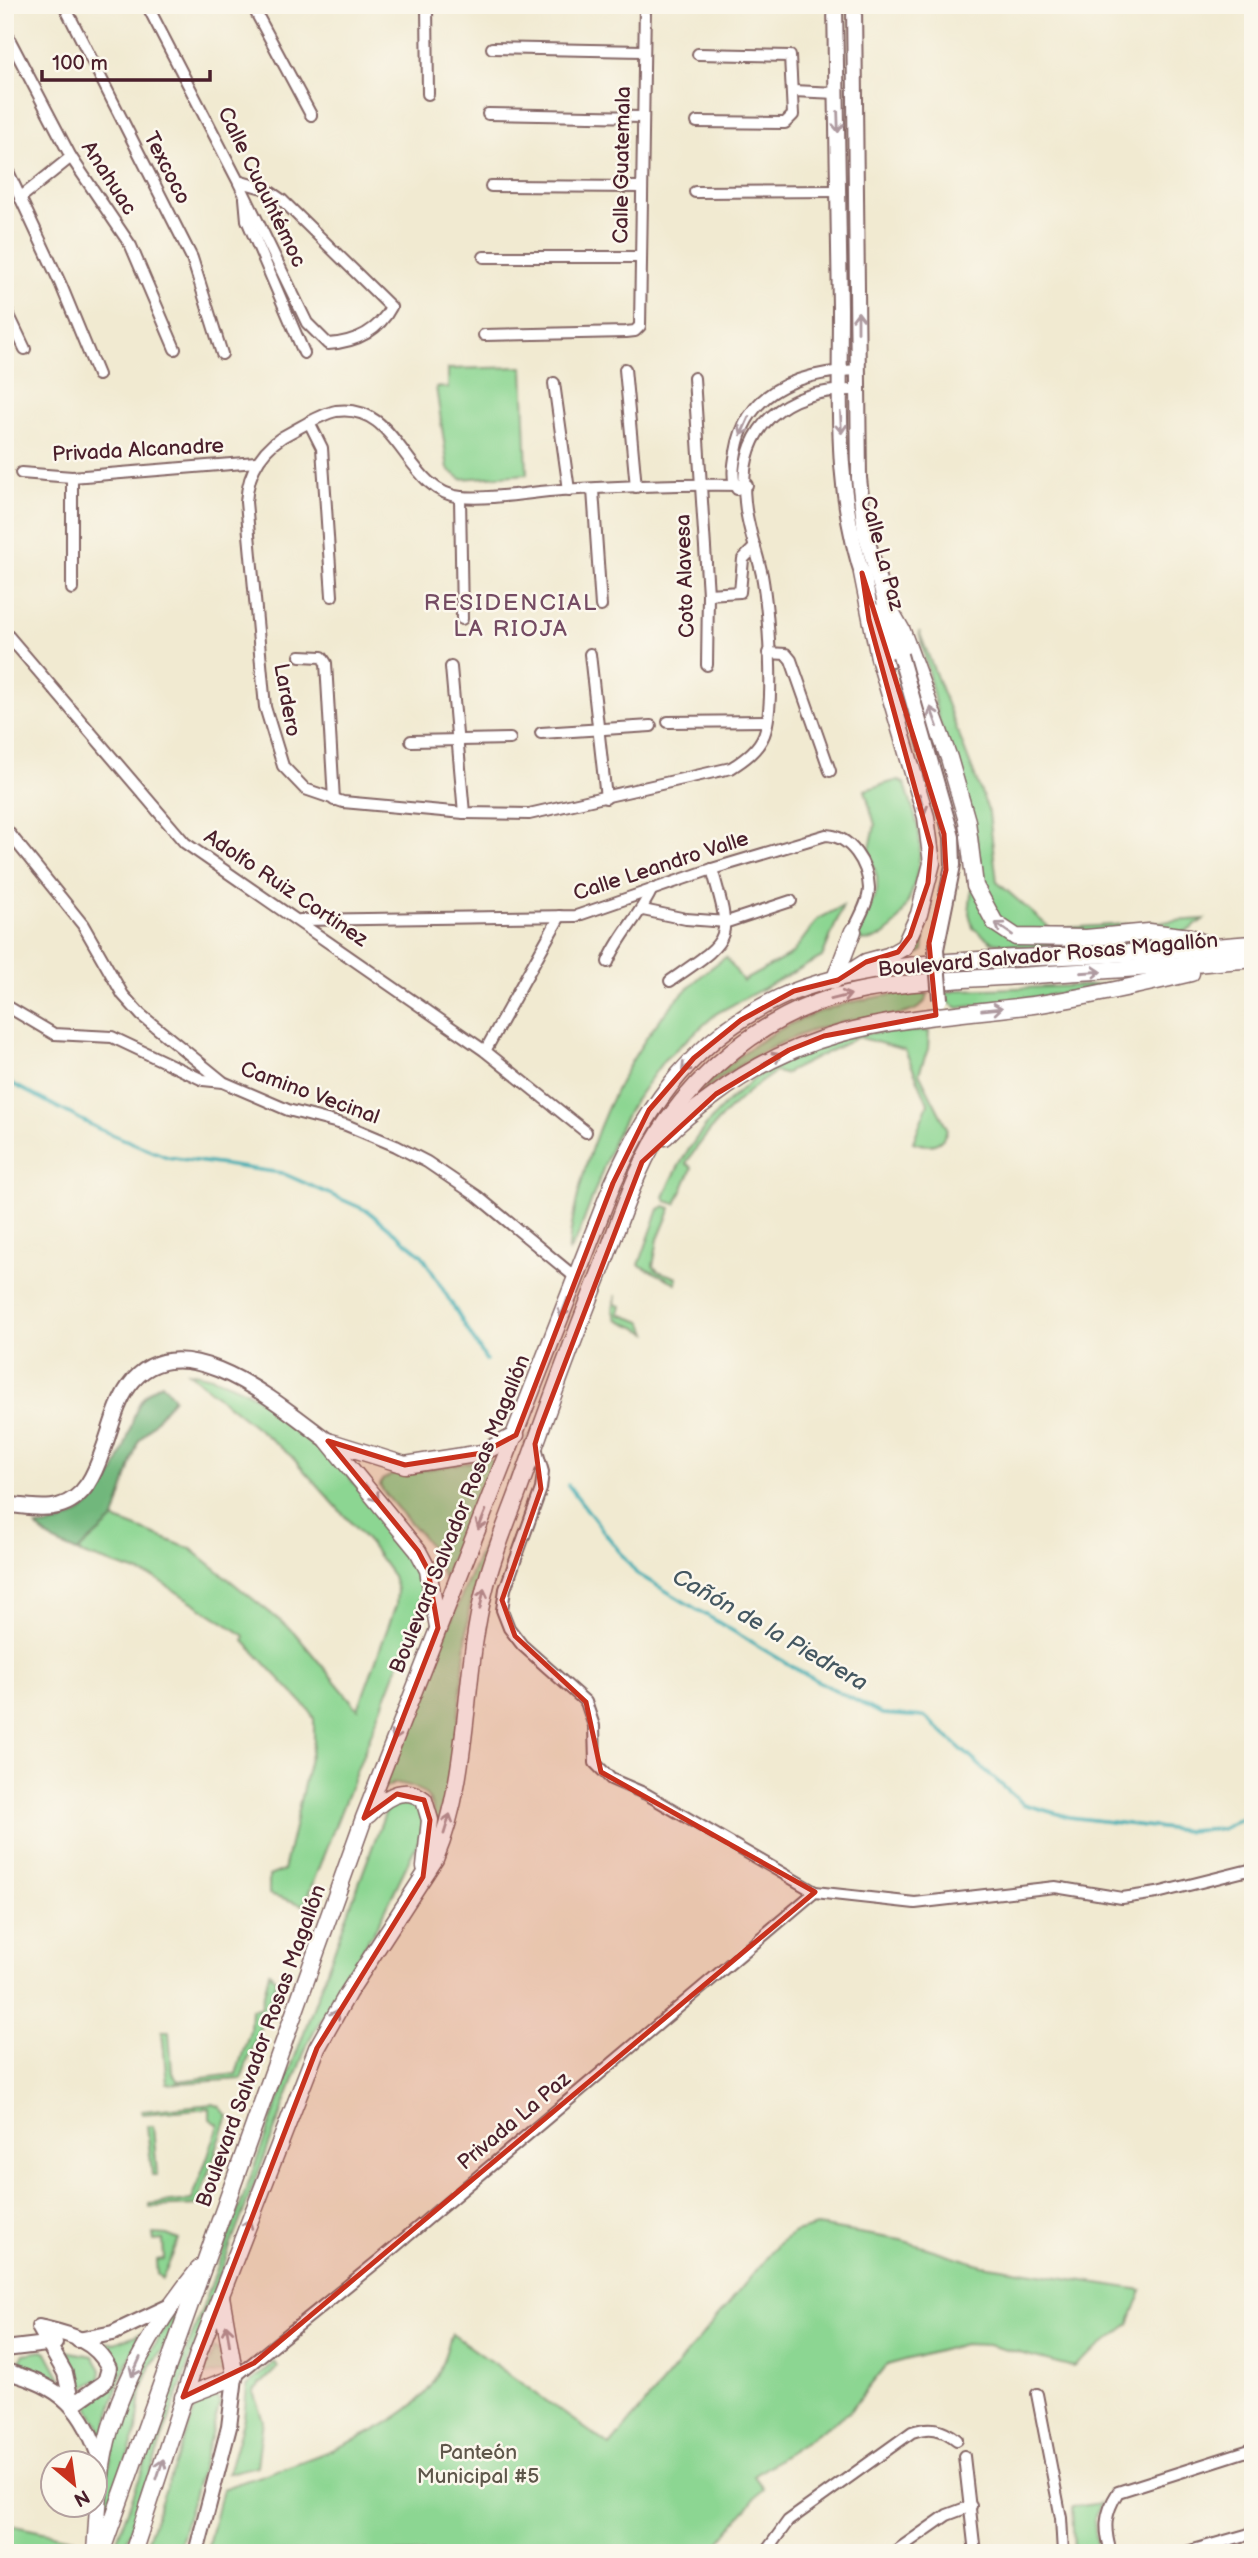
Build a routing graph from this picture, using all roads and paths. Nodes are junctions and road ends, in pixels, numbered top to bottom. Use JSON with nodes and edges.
{"nodes":[{"id":1,"x":64,"y":5,"type":"edge"},
{"id":2,"x":148,"y":5,"type":"edge"},
{"id":3,"x":252,"y":5,"type":"edge"},
{"id":4,"x":427,"y":5,"type":"edge"},
{"id":5,"x":645,"y":5,"type":"edge"},
{"id":6,"x":835,"y":5,"type":"edge"},
{"id":7,"x":854,"y":5,"type":"edge"},
{"id":8,"x":5,"y":31,"type":"edge"},
{"id":9,"x":492,"y":48,"type":"dead end"},
{"id":10,"x":643,"y":51,"type":"junction"},
{"id":11,"x":698,"y":54,"type":"dead end"},
{"id":12,"x":793,"y":92,"type":"junction"},
{"id":13,"x":837,"y":93,"type":"junction"},
{"id":14,"x":428,"y":94,"type":"dead end"},
{"id":15,"x":488,"y":114,"type":"dead end"},
{"id":16,"x":311,"y":115,"type":"dead end"},
{"id":17,"x":642,"y":117,"type":"junction"},
{"id":18,"x":696,"y":122,"type":"dead end"},
{"id":19,"x":71,"y":157,"type":"junction"},
{"id":20,"x":5,"y":164,"type":"edge"},
{"id":21,"x":238,"y":181,"type":"junction"},
{"id":22,"x":491,"y":187,"type":"dead end"},
{"id":23,"x":641,"y":187,"type":"junction"},
{"id":24,"x":840,"y":191,"type":"junction"},
{"id":25,"x":695,"y":192,"type":"dead end"},
{"id":26,"x":245,"y":195,"type":"junction"},
{"id":27,"x":20,"y":198,"type":"junction"},
{"id":28,"x":484,"y":257,"type":"dead end"},
{"id":29,"x":641,"y":257,"type":"junction"},
{"id":30,"x":5,"y":307,"type":"edge"},
{"id":31,"x":484,"y":335,"type":"dead end"},
{"id":32,"x":26,"y":349,"type":"dead end"},
{"id":33,"x":175,"y":349,"type":"dead end"},
{"id":34,"x":304,"y":353,"type":"dead end"},
{"id":35,"x":222,"y":354,"type":"dead end"},
{"id":36,"x":625,"y":369,"type":"dead end"},
{"id":37,"x":858,"y":370,"type":"junction"},
{"id":38,"x":840,"y":371,"type":"junction"},
{"id":39,"x":98,"y":375,"type":"dead end"},
{"id":40,"x":694,"y":378,"type":"dead end"},
{"id":41,"x":554,"y":383,"type":"dead end"},
{"id":42,"x":839,"y":390,"type":"junction"},
{"id":43,"x":858,"y":390,"type":"junction"},
{"id":44,"x":770,"y":393,"type":"junction"},
{"id":45,"x":779,"y":407,"type":"junction"},
{"id":46,"x":309,"y":422,"type":"junction"},
{"id":47,"x":256,"y":462,"type":"junction"},
{"id":48,"x":21,"y":473,"type":"dead end"},
{"id":49,"x":72,"y":477,"type":"junction"},
{"id":50,"x":700,"y":484,"type":"junction"},
{"id":51,"x":734,"y":485,"type":"junction"},
{"id":52,"x":747,"y":485,"type":"junction"},
{"id":53,"x":636,"y":487,"type":"junction"},
{"id":54,"x":569,"y":490,"type":"junction"},
{"id":55,"x":593,"y":490,"type":"junction"},
{"id":56,"x":460,"y":497,"type":"junction"},
{"id":57,"x":745,"y":501,"type":"junction"},
{"id":58,"x":755,"y":547,"type":"junction"},
{"id":59,"x":862,"y":573,"type":"junction"},
{"id":60,"x":72,"y":589,"type":"dead end"},
{"id":61,"x":708,"y":594,"type":"junction"},
{"id":62,"x":332,"y":596,"type":"dead end"},
{"id":63,"x":885,"y":601,"type":"junction"},
{"id":64,"x":601,"y":606,"type":"dead end"},
{"id":65,"x":462,"y":619,"type":"dead end"},
{"id":66,"x":5,"y":632,"type":"edge"},
{"id":67,"x":768,"y":653,"type":"junction"},
{"id":68,"x":590,"y":654,"type":"dead end"},
{"id":69,"x":300,"y":656,"type":"dead end"},
{"id":70,"x":895,"y":657,"type":"junction"},
{"id":71,"x":707,"y":665,"type":"dead end"},
{"id":72,"x":451,"y":667,"type":"dead end"},
{"id":73,"x":767,"y":721,"type":"junction"},
{"id":74,"x":668,"y":722,"type":"dead end"},
{"id":75,"x":651,"y":726,"type":"dead end"},
{"id":76,"x":599,"y":730,"type":"junction"},
{"id":77,"x":541,"y":733,"type":"dead end"},
{"id":78,"x":510,"y":739,"type":"dead end"},
{"id":79,"x":457,"y":740,"type":"junction"},
{"id":80,"x":411,"y":741,"type":"dead end"},
{"id":81,"x":830,"y":771,"type":"dead end"},
{"id":82,"x":606,"y":798,"type":"junction"},
{"id":83,"x":334,"y":800,"type":"junction"},
{"id":84,"x":464,"y":813,"type":"junction"},
{"id":85,"x":5,"y":828,"type":"edge"},
{"id":86,"x":712,"y":869,"type":"junction"},
{"id":87,"x":652,"y":889,"type":"junction"},
{"id":88,"x":791,"y":901,"type":"dead end"},
{"id":89,"x":643,"y":910,"type":"junction"},
{"id":90,"x":560,"y":916,"type":"junction"},
{"id":91,"x":300,"y":920,"type":"junction"},
{"id":92,"x":727,"y":922,"type":"junction"},
{"id":93,"x":853,"y":931,"type":"junction"},
{"id":94,"x":1253,"y":944,"type":"edge"},
{"id":95,"x":1214,"y":948,"type":"junction"},
{"id":96,"x":873,"y":958,"type":"junction"},
{"id":97,"x":1246,"y":960,"type":"edge"},
{"id":98,"x":608,"y":962,"type":"dead end"},
{"id":99,"x":836,"y":980,"type":"junction"},
{"id":100,"x":670,"y":981,"type":"dead end"},
{"id":101,"x":8,"y":1005,"type":"edge"},
{"id":102,"x":938,"y":1007,"type":"junction"},
{"id":103,"x":485,"y":1051,"type":"junction"},
{"id":104,"x":223,"y":1082,"type":"junction"},
{"id":105,"x":586,"y":1132,"type":"dead end"},
{"id":106,"x":642,"y":1162,"type":"junction"},
{"id":107,"x":575,"y":1277,"type":"junction"},
{"id":108,"x":516,"y":1434,"type":"junction"},
{"id":109,"x":328,"y":1441,"type":"junction"},
{"id":110,"x":535,"y":1444,"type":"junction"},
{"id":111,"x":5,"y":1504,"type":"edge"},
{"id":112,"x":438,"y":1628,"type":"junction"},
{"id":113,"x":365,"y":1818,"type":"junction"},
{"id":114,"x":1253,"y":1869,"type":"edge"},
{"id":115,"x":423,"y":1877,"type":"junction"},
{"id":116,"x":815,"y":1892,"type":"junction"},
{"id":117,"x":208,"y":2258,"type":"junction"},
{"id":118,"x":221,"y":2293,"type":"junction"},
{"id":119,"x":168,"y":2307,"type":"junction"},
{"id":120,"x":83,"y":2340,"type":"junction"},
{"id":121,"x":51,"y":2343,"type":"junction"},
{"id":122,"x":5,"y":2349,"type":"edge"},
{"id":123,"x":5,"y":2371,"type":"edge"},
{"id":124,"x":235,"y":2377,"type":"junction"},
{"id":125,"x":1037,"y":2394,"type":"dead end"},
{"id":126,"x":183,"y":2397,"type":"junction"},
{"id":127,"x":72,"y":2404,"type":"junction"},
{"id":128,"x":957,"y":2440,"type":"dead end"},
{"id":129,"x":1253,"y":2449,"type":"edge"},
{"id":130,"x":96,"y":2450,"type":"edge"},
{"id":131,"x":107,"y":2450,"type":"edge"},
{"id":132,"x":964,"y":2456,"type":"dead end"},
{"id":133,"x":971,"y":2507,"type":"junction"},
{"id":134,"x":98,"y":2520,"type":"edge"},
{"id":135,"x":1253,"y":2533,"type":"edge"},
{"id":136,"x":95,"y":2553,"type":"edge"},
{"id":137,"x":101,"y":2553,"type":"edge"},
{"id":138,"x":133,"y":2553,"type":"edge"},
{"id":139,"x":196,"y":2553,"type":"edge"},
{"id":140,"x":765,"y":2553,"type":"edge"},
{"id":141,"x":893,"y":2553,"type":"edge"},
{"id":142,"x":975,"y":2553,"type":"edge"},
{"id":143,"x":1063,"y":2553,"type":"edge"},
{"id":144,"x":1111,"y":2553,"type":"edge"},
{"id":145,"x":1182,"y":2553,"type":"edge"}],
"edges":[{"from":1,"to":35,"type":"street","name":"Texcoco"},
{"from":2,"to":21,"type":"street","name":"Calle Cuauhtémoc"},
{"from":3,"to":16,"type":"street"},
{"from":4,"to":14,"type":"street"},
{"from":5,"to":10,"type":"street","name":"Calle Guatemala"},
{"from":6,"to":13,"type":"main road","name":"Calle La Paz"},
{"from":37,"to":7,"type":"main road","name":"Calle La Paz","one_way":true},
{"from":8,"to":19,"type":"street","name":"Anahuac"},
{"from":9,"to":10,"type":"street"},
{"from":10,"to":17,"type":"street","name":"Calle Guatemala"},
{"from":11,"to":12,"type":"street"},
{"from":12,"to":13,"type":"street"},
{"from":12,"to":18,"type":"street"},
{"from":13,"to":24,"type":"main road","name":"Calle La Paz","one_way":true},
{"from":15,"to":17,"type":"street"},
{"from":17,"to":23,"type":"street","name":"Calle Guatemala"},
{"from":19,"to":27,"type":"street"},
{"from":19,"to":33,"type":"street","name":"Anahuac"},
{"from":20,"to":27,"type":"street"},
{"from":21,"to":26,"type":"street","name":"Calle Cuauhtémoc"},
{"from":21,"to":26,"type":"street","name":"Calle Cuauhtémoc"},
{"from":22,"to":23,"type":"street"},
{"from":23,"to":29,"type":"street","name":"Calle Guatemala"},
{"from":24,"to":25,"type":"street"},
{"from":24,"to":38,"type":"main road","name":"Calle La Paz"},
{"from":26,"to":34,"type":"street"},
{"from":27,"to":39,"type":"street"},
{"from":28,"to":29,"type":"street"},
{"from":29,"to":31,"type":"street","name":"Calle Guatemala"},
{"from":30,"to":32,"type":"street"},
{"from":36,"to":53,"type":"street"},
{"from":37,"to":38,"type":"street"},
{"from":37,"to":43,"type":"main road","name":"Calle La Paz"},
{"from":38,"to":42,"type":"main road","name":"Calle La Paz"},
{"from":38,"to":44,"type":"street"},
{"from":40,"to":50,"type":"street","name":"Coto Alavesa"},
{"from":41,"to":54,"type":"street"},
{"from":42,"to":43,"type":"street"},
{"from":42,"to":45,"type":"street"},
{"from":42,"to":59,"type":"main road","name":"Calle La Paz","one_way":true},
{"from":43,"to":63,"type":"main road","name":"Calle La Paz"},
{"from":44,"to":45,"type":"street"},
{"from":44,"to":51,"type":"street","one_way":true},
{"from":45,"to":52,"type":"street","name":"Lardero"},
{"from":46,"to":47,"type":"street"},
{"from":46,"to":56,"type":"street"},
{"from":46,"to":62,"type":"street"},
{"from":47,"to":49,"type":"street","name":"Privada Alcanadre"},
{"from":47,"to":83,"type":"street","name":"Lardero"},
{"from":48,"to":49,"type":"street","name":"Privada Alcanadre"},
{"from":49,"to":60,"type":"street"},
{"from":50,"to":51,"type":"street"},
{"from":50,"to":53,"type":"street"},
{"from":50,"to":61,"type":"street","name":"Coto Alavesa"},
{"from":51,"to":52,"type":"street"},
{"from":51,"to":57,"type":"street","name":"Lardero"},
{"from":52,"to":57,"type":"street","name":"Lardero"},
{"from":53,"to":55,"type":"street"},
{"from":54,"to":55,"type":"street"},
{"from":54,"to":56,"type":"street"},
{"from":55,"to":64,"type":"street"},
{"from":56,"to":65,"type":"street"},
{"from":57,"to":58,"type":"street","name":"Lardero"},
{"from":58,"to":61,"type":"street"},
{"from":58,"to":67,"type":"street","name":"Lardero"},
{"from":59,"to":70,"type":"main road","name":"Calle La Paz"},
{"from":59,"to":96,"type":"highway","one_way":true},
{"from":61,"to":71,"type":"street","name":"Coto Alavesa"},
{"from":63,"to":70,"type":"main road","name":"Calle La Paz"},
{"from":95,"to":63,"type":"highway","one_way":true},
{"from":66,"to":91,"type":"street","name":"Adolfo Ruiz Cortinez"},
{"from":67,"to":73,"type":"street","name":"Lardero"},
{"from":67,"to":81,"type":"street"},
{"from":68,"to":76,"type":"street"},
{"from":69,"to":83,"type":"street"},
{"from":70,"to":102,"type":"main road","name":"Calle La Paz"},
{"from":72,"to":79,"type":"street"},
{"from":73,"to":74,"type":"street"},
{"from":73,"to":82,"type":"street","name":"Lardero"},
{"from":75,"to":76,"type":"street"},
{"from":76,"to":77,"type":"street"},
{"from":76,"to":82,"type":"street"},
{"from":78,"to":79,"type":"street"},
{"from":79,"to":80,"type":"street"},
{"from":79,"to":84,"type":"street"},
{"from":82,"to":84,"type":"street","name":"Lardero"},
{"from":83,"to":84,"type":"street","name":"Lardero"},
{"from":85,"to":104,"type":"street"},
{"from":86,"to":87,"type":"street","name":"Calle Leandro Valle"},
{"from":86,"to":92,"type":"street"},
{"from":86,"to":93,"type":"street","name":"Calle Leandro Valle"},
{"from":87,"to":89,"type":"street"},
{"from":87,"to":90,"type":"street","name":"Calle Leandro Valle"},
{"from":88,"to":92,"type":"street"},
{"from":89,"to":92,"type":"street"},
{"from":89,"to":98,"type":"street"},
{"from":90,"to":91,"type":"street","name":"Calle Leandro Valle"},
{"from":90,"to":103,"type":"street"},
{"from":91,"to":103,"type":"street","name":"Adolfo Ruiz Cortinez"},
{"from":92,"to":100,"type":"street"},
{"from":93,"to":96,"type":"highway"},
{"from":93,"to":99,"type":"highway"},
{"from":94,"to":95,"type":"highway","name":"Boulevard Salvador Rosas Magallón"},
{"from":95,"to":99,"type":"highway","name":"Boulevard Salvador Rosas Magallón"},
{"from":96,"to":99,"type":"highway"},
{"from":102,"to":97,"type":"highway","one_way":true},
{"from":106,"to":97,"type":"highway","name":"Boulevard Salvador Rosas Magallón","one_way":true},
{"from":99,"to":107,"type":"highway","name":"Boulevard Salvador Rosas Magallón","one_way":true},
{"from":101,"to":104,"type":"street","name":"Camino Vecinal"},
{"from":106,"to":102,"type":"highway","one_way":true},
{"from":103,"to":105,"type":"street","name":"Adolfo Ruiz Cortinez"},
{"from":104,"to":107,"type":"street","name":"Camino Vecinal"},
{"from":106,"to":110,"type":"highway","name":"Boulevard Salvador Rosas Magallón"},
{"from":107,"to":108,"type":"highway","name":"Boulevard Salvador Rosas Magallón","one_way":true},
{"from":108,"to":109,"type":"highway"},
{"from":108,"to":112,"type":"highway","name":"Boulevard Salvador Rosas Magallón","one_way":true},
{"from":109,"to":111,"type":"main road"},
{"from":109,"to":112,"type":"highway","one_way":true},
{"from":115,"to":110,"type":"highway","name":"Boulevard Salvador Rosas Magallón","one_way":true},
{"from":110,"to":116,"type":"street"},
{"from":112,"to":113,"type":"highway","name":"Boulevard Salvador Rosas Magallón","one_way":true},
{"from":113,"to":115,"type":"highway"},
{"from":113,"to":117,"type":"highway","name":"Boulevard Salvador Rosas Magallón"},
{"from":114,"to":116,"type":"street"},
{"from":118,"to":115,"type":"highway","name":"Boulevard Salvador Rosas Magallón","one_way":true},
{"from":116,"to":124,"type":"street","name":"Privada La Paz"},
{"from":117,"to":119,"type":"highway"},
{"from":117,"to":137,"type":"highway","name":"Boulevard Salvador Rosas Magallón"},
{"from":124,"to":118,"type":"highway","one_way":true},
{"from":118,"to":126,"type":"highway","name":"Boulevard Salvador Rosas Magallón"},
{"from":119,"to":120,"type":"main road"},
{"from":119,"to":131,"type":"highway","one_way":true},
{"from":120,"to":121,"type":"main road"},
{"from":120,"to":127,"type":"main road"},
{"from":121,"to":122,"type":"main road"},
{"from":121,"to":127,"type":"main road"},
{"from":123,"to":127,"type":"main road"},
{"from":124,"to":126,"type":"highway"},
{"from":124,"to":139,"type":"main road"},
{"from":125,"to":143,"type":"street"},
{"from":138,"to":126,"type":"highway","name":"Boulevard Salvador Rosas Magallón","one_way":true},
{"from":127,"to":130,"type":"main road"},
{"from":128,"to":140,"type":"street"},
{"from":129,"to":144,"type":"street"},
{"from":132,"to":133,"type":"street"},
{"from":133,"to":141,"type":"street"},
{"from":133,"to":142,"type":"street"},
{"from":134,"to":136,"type":"highway"},
{"from":135,"to":145,"type":"street"}]}
